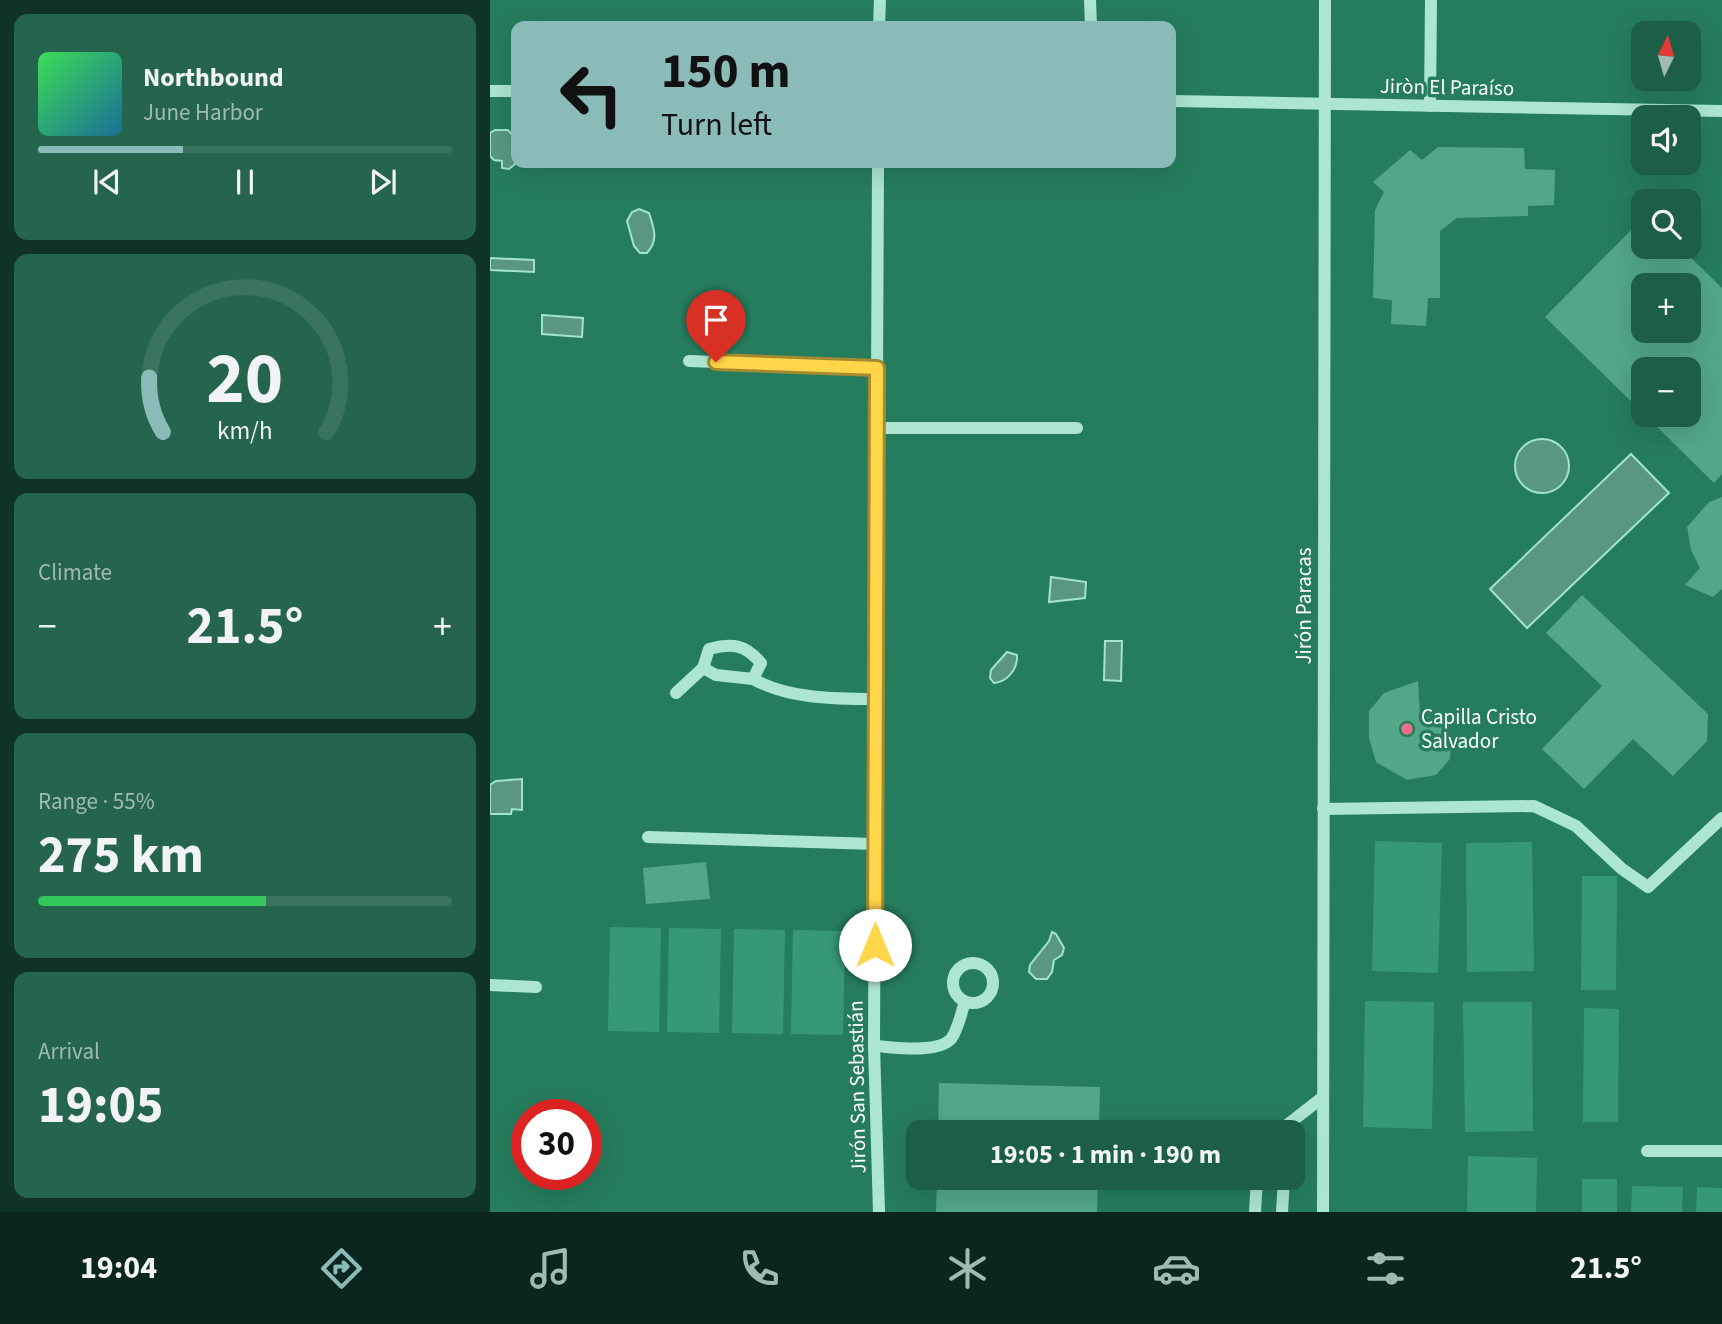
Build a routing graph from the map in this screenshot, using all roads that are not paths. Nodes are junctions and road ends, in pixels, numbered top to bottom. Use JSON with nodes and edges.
{"nodes":[{"id":1,"x":880,"y":0,"type":"edge"},
{"id":2,"x":1090,"y":0,"type":"edge"},
{"id":3,"x":1325,"y":0,"type":"edge"},
{"id":4,"x":1431,"y":0,"type":"edge"},
{"id":5,"x":879,"y":21,"type":"edge"},
{"id":6,"x":1091,"y":21,"type":"edge"},
{"id":7,"x":490,"y":91,"type":"edge"},
{"id":8,"x":511,"y":91,"type":"edge"},
{"id":9,"x":1176,"y":101,"type":"edge"},
{"id":10,"x":1324,"y":104,"type":"junction"},
{"id":11,"x":1430,"y":106,"type":"junction"},
{"id":12,"x":1722,"y":111,"type":"edge"},
{"id":13,"x":878,"y":168,"type":"edge"},
{"id":14,"x":689,"y":361,"type":"dead end"},
{"id":15,"x":877,"y":368,"type":"junction"},
{"id":16,"x":877,"y":428,"type":"junction"},
{"id":17,"x":1077,"y":428,"type":"dead end"},
{"id":18,"x":703,"y":668,"type":"junction"},
{"id":19,"x":753,"y":679,"type":"junction"},
{"id":20,"x":676,"y":693,"type":"dead end"},
{"id":21,"x":876,"y":699,"type":"junction"},
{"id":22,"x":1323,"y":809,"type":"junction"},
{"id":23,"x":1722,"y":817,"type":"edge"},
{"id":24,"x":648,"y":837,"type":"dead end"},
{"id":25,"x":875,"y":844,"type":"junction"},
{"id":26,"x":490,"y":985,"type":"edge"},
{"id":27,"x":536,"y":987,"type":"dead end"},
{"id":28,"x":965,"y":1002,"type":"dead end"},
{"id":29,"x":874,"y":1046,"type":"junction"},
{"id":30,"x":1323,"y":1097,"type":"junction"},
{"id":31,"x":1296,"y":1120,"type":"edge"},
{"id":32,"x":1647,"y":1151,"type":"dead end"},
{"id":33,"x":1722,"y":1151,"type":"edge"},
{"id":34,"x":1256,"y":1190,"type":"edge"},
{"id":35,"x":1283,"y":1190,"type":"edge"},
{"id":36,"x":879,"y":1212,"type":"edge"},
{"id":37,"x":1255,"y":1212,"type":"edge"},
{"id":38,"x":1282,"y":1212,"type":"edge"},
{"id":39,"x":1323,"y":1212,"type":"edge"}],
"edges":[{"from":1,"to":5,"type":"street"},
{"from":2,"to":6,"type":"street"},
{"from":3,"to":10,"type":"street","name":"Jirón Paracas"},
{"from":4,"to":11,"type":"street"},
{"from":7,"to":8,"type":"street"},
{"from":9,"to":10,"type":"street","name":"Jiròn El Paraíso"},
{"from":10,"to":11,"type":"street","name":"Jiròn El Paraíso"},
{"from":10,"to":22,"type":"street","name":"Jirón Paracas"},
{"from":11,"to":12,"type":"street","name":"Jiròn El Paraíso"},
{"from":13,"to":15,"type":"street","name":"Jirón San Sebastián"},
{"from":14,"to":15,"type":"street"},
{"from":15,"to":16,"type":"street","name":"Jirón San Sebastián"},
{"from":16,"to":17,"type":"street"},
{"from":16,"to":21,"type":"street","name":"Jirón San Sebastián"},
{"from":18,"to":19,"type":"street"},
{"from":18,"to":19,"type":"street"},
{"from":18,"to":20,"type":"street"},
{"from":19,"to":21,"type":"street"},
{"from":21,"to":25,"type":"street","name":"Jirón San Sebastián"},
{"from":22,"to":23,"type":"street"},
{"from":22,"to":30,"type":"street","name":"Jirón Paracas"},
{"from":24,"to":25,"type":"street"},
{"from":25,"to":29,"type":"street","name":"Jirón San Sebastián"},
{"from":26,"to":27,"type":"street"},
{"from":28,"to":29,"type":"street"},
{"from":29,"to":36,"type":"street","name":"Jirón San Sebastián"},
{"from":30,"to":31,"type":"street"},
{"from":30,"to":39,"type":"street","name":"Jirón Paracas"},
{"from":32,"to":33,"type":"street"},
{"from":34,"to":37,"type":"street"},
{"from":35,"to":38,"type":"street"}]}
